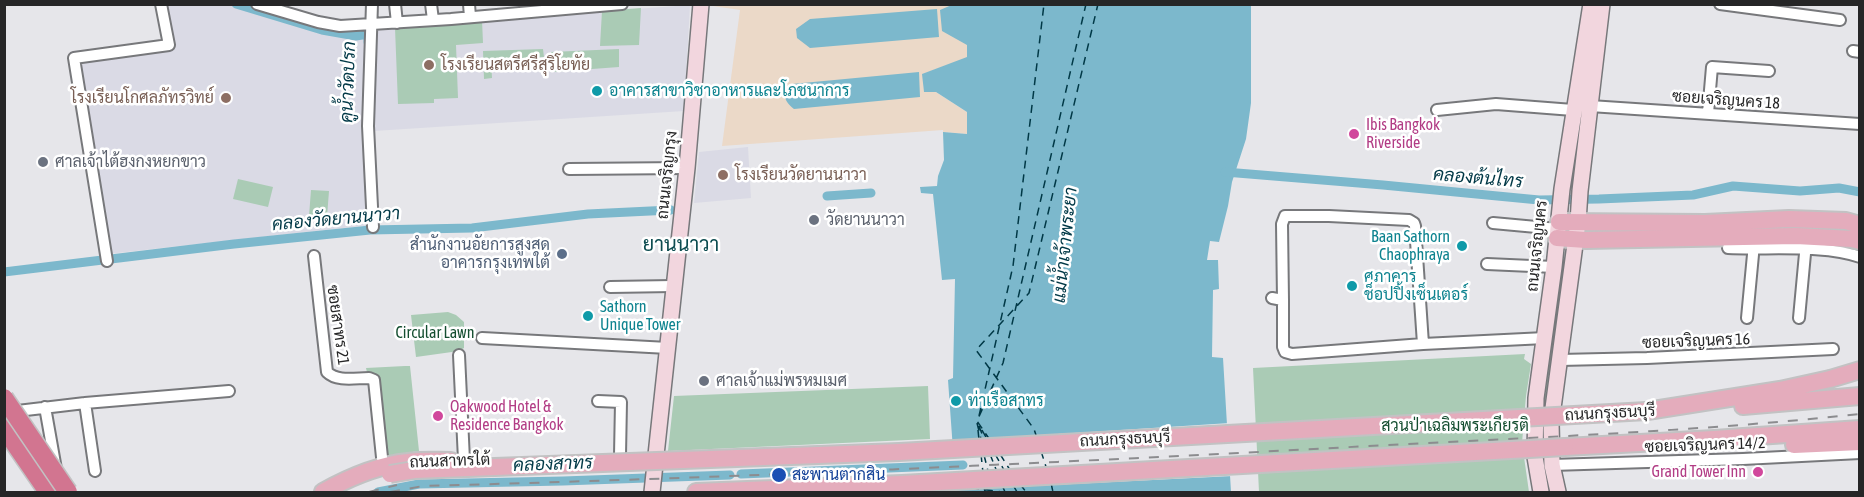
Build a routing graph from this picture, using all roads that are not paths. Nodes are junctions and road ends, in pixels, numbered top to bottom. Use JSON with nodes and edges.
{"nodes":[{"id":1,"x":161,"y":4,"type":"edge"},
{"id":2,"x":257,"y":4,"type":"edge"},
{"id":3,"x":372,"y":4,"type":"edge"},
{"id":4,"x":395,"y":4,"type":"edge"},
{"id":5,"x":431,"y":4,"type":"edge"},
{"id":6,"x":469,"y":4,"type":"edge"},
{"id":7,"x":622,"y":4,"type":"edge"},
{"id":8,"x":701,"y":4,"type":"edge"},
{"id":9,"x":1591,"y":4,"type":"edge"},
{"id":10,"x":1602,"y":4,"type":"edge"},
{"id":11,"x":1720,"y":4,"type":"edge"},
{"id":12,"x":1728,"y":5,"type":"edge"},
{"id":13,"x":269,"y":6,"type":"edge"},
{"id":14,"x":586,"y":6,"type":"edge"},
{"id":15,"x":506,"y":9,"type":"edge"},
{"id":16,"x":1804,"y":10,"type":"edge"},
{"id":17,"x":471,"y":17,"type":"junction"},
{"id":18,"x":433,"y":20,"type":"junction"},
{"id":19,"x":1840,"y":20,"type":"dead end"},
{"id":20,"x":397,"y":23,"type":"junction"},
{"id":21,"x":372,"y":25,"type":"junction"},
{"id":22,"x":1769,"y":70,"type":"dead end"},
{"id":23,"x":1590,"y":106,"type":"junction"},
{"id":24,"x":1437,"y":110,"type":"dead end"},
{"id":25,"x":1573,"y":110,"type":"junction"},
{"id":26,"x":1708,"y":113,"type":"junction"},
{"id":27,"x":1860,"y":124,"type":"edge"},
{"id":28,"x":687,"y":168,"type":"junction"},
{"id":29,"x":569,"y":169,"type":"dead end"},
{"id":30,"x":1579,"y":206,"type":"junction"},
{"id":31,"x":1493,"y":223,"type":"dead end"},
{"id":32,"x":1860,"y":225,"type":"edge"},
{"id":33,"x":373,"y":227,"type":"dead end"},
{"id":34,"x":1558,"y":230,"type":"junction"},
{"id":35,"x":1752,"y":236,"type":"junction"},
{"id":36,"x":1575,"y":240,"type":"junction"},
{"id":37,"x":1860,"y":241,"type":"edge"},
{"id":38,"x":1806,"y":243,"type":"junction"},
{"id":39,"x":1728,"y":248,"type":"dead end"},
{"id":40,"x":314,"y":256,"type":"dead end"},
{"id":41,"x":106,"y":257,"type":"dead end"},
{"id":42,"x":1860,"y":257,"type":"edge"},
{"id":43,"x":1487,"y":264,"type":"dead end"},
{"id":44,"x":1554,"y":267,"type":"junction"},
{"id":45,"x":674,"y":286,"type":"junction"},
{"id":46,"x":610,"y":287,"type":"dead end"},
{"id":47,"x":1747,"y":318,"type":"dead end"},
{"id":48,"x":1799,"y":318,"type":"dead end"},
{"id":49,"x":482,"y":338,"type":"dead end"},
{"id":50,"x":1545,"y":338,"type":"junction"},
{"id":51,"x":1422,"y":344,"type":"junction"},
{"id":52,"x":668,"y":348,"type":"junction"},
{"id":53,"x":1833,"y":349,"type":"dead end"},
{"id":54,"x":459,"y":355,"type":"dead end"},
{"id":55,"x":1560,"y":360,"type":"junction"},
{"id":56,"x":1860,"y":370,"type":"edge"},
{"id":57,"x":230,"y":391,"type":"dead end"},
{"id":58,"x":1860,"y":396,"type":"edge"},
{"id":59,"x":4,"y":398,"type":"edge"},
{"id":60,"x":598,"y":401,"type":"dead end"},
{"id":61,"x":85,"y":403,"type":"junction"},
{"id":62,"x":45,"y":407,"type":"junction"},
{"id":63,"x":1647,"y":411,"type":"junction"},
{"id":64,"x":4,"y":413,"type":"edge"},
{"id":65,"x":4,"y":428,"type":"edge"},
{"id":66,"x":1860,"y":429,"type":"edge"},
{"id":67,"x":1860,"y":442,"type":"edge"},
{"id":68,"x":1565,"y":447,"type":"junction"},
{"id":69,"x":1860,"y":453,"type":"edge"},
{"id":70,"x":620,"y":455,"type":"junction"},
{"id":71,"x":464,"y":460,"type":"junction"},
{"id":72,"x":655,"y":460,"type":"junction"},
{"id":73,"x":1552,"y":465,"type":"junction"},
{"id":74,"x":386,"y":470,"type":"junction"},
{"id":75,"x":95,"y":471,"type":"dead end"},
{"id":76,"x":652,"y":490,"type":"edge"},
{"id":77,"x":934,"y":490,"type":"dead end"},
{"id":78,"x":48,"y":492,"type":"edge"},
{"id":79,"x":60,"y":492,"type":"edge"},
{"id":80,"x":68,"y":492,"type":"edge"},
{"id":81,"x":322,"y":492,"type":"edge"},
{"id":82,"x":341,"y":492,"type":"edge"},
{"id":83,"x":696,"y":492,"type":"edge"},
{"id":84,"x":852,"y":492,"type":"edge"},
{"id":85,"x":1541,"y":492,"type":"edge"},
{"id":86,"x":1558,"y":492,"type":"edge"}],
"edges":[{"from":1,"to":41,"type":"street"},
{"from":2,"to":13,"type":"street"},
{"from":3,"to":21,"type":"street"},
{"from":4,"to":20,"type":"street"},
{"from":5,"to":18,"type":"street"},
{"from":6,"to":17,"type":"street"},
{"from":7,"to":14,"type":"street"},
{"from":8,"to":28,"type":"main road","name":"ถนนเจริญกรุง"},
{"from":9,"to":25,"type":"main road","name":"ถนนเจริญนคร"},
{"from":10,"to":23,"type":"main road"},
{"from":11,"to":12,"type":"street"},
{"from":12,"to":16,"type":"street"},
{"from":13,"to":21,"type":"street"},
{"from":14,"to":15,"type":"street"},
{"from":15,"to":17,"type":"street"},
{"from":16,"to":19,"type":"street"},
{"from":17,"to":18,"type":"street"},
{"from":18,"to":20,"type":"street"},
{"from":20,"to":21,"type":"street"},
{"from":21,"to":33,"type":"street"},
{"from":22,"to":26,"type":"street"},
{"from":23,"to":26,"type":"street","name":"ซอยเจริญนคร 18"},
{"from":23,"to":30,"type":"main road"},
{"from":24,"to":25,"type":"street"},
{"from":25,"to":34,"type":"main road","name":"ถนนเจริญนคร"},
{"from":26,"to":27,"type":"street","name":"ซอยเจริญนคร 18"},
{"from":28,"to":29,"type":"street"},
{"from":28,"to":45,"type":"main road","name":"ถนนเจริญกรุง"},
{"from":30,"to":34,"type":"main road"},
{"from":30,"to":35,"type":"main road"},
{"from":30,"to":36,"type":"main road"},
{"from":31,"to":34,"type":"street"},
{"from":32,"to":35,"type":"main road"},
{"from":34,"to":36,"type":"main road"},
{"from":34,"to":44,"type":"main road","name":"ถนนเจริญนคร"},
{"from":35,"to":36,"type":"main road"},
{"from":35,"to":38,"type":"main road"},
{"from":35,"to":39,"type":"street"},
{"from":35,"to":47,"type":"street"},
{"from":36,"to":55,"type":"main road"},
{"from":37,"to":38,"type":"main road"},
{"from":38,"to":42,"type":"street"},
{"from":38,"to":48,"type":"street"},
{"from":40,"to":74,"type":"street","name":"ซอยสาทร 21"},
{"from":43,"to":44,"type":"street"},
{"from":44,"to":50,"type":"main road","name":"ถนนเจริญนคร"},
{"from":45,"to":46,"type":"street"},
{"from":45,"to":52,"type":"main road","name":"ถนนเจริญกรุง"},
{"from":49,"to":52,"type":"street"},
{"from":50,"to":51,"type":"street"},
{"from":50,"to":85,"type":"main road","name":"ถนนเจริญนคร"},
{"from":51,"to":51,"type":"street"},
{"from":52,"to":72,"type":"main road","name":"ถนนเจริญกรุง"},
{"from":53,"to":55,"type":"street","name":"ซอยเจริญนคร 16"},
{"from":54,"to":71,"type":"street"},
{"from":55,"to":73,"type":"main road"},
{"from":56,"to":63,"type":"main road"},
{"from":57,"to":61,"type":"street"},
{"from":58,"to":63,"type":"main road","name":"ถนนกรุงธนบุรี"},
{"from":59,"to":80,"type":"highway","bridge":true},
{"from":60,"to":70,"type":"street"},
{"from":61,"to":62,"type":"street"},
{"from":61,"to":75,"type":"street"},
{"from":62,"to":64,"type":"street"},
{"from":62,"to":79,"type":"street"},
{"from":63,"to":74,"type":"main road","name":"ถนนกรุงธนบุรี","bridge":true},
{"from":65,"to":78,"type":"highway"},
{"from":66,"to":68,"type":"main road","name":"ถนนกรุงธนบุรี"},
{"from":67,"to":68,"type":"main road"},
{"from":68,"to":83,"type":"main road","bridge":true},
{"from":69,"to":73,"type":"street","name":"ซอยเจริญนคร 14/2"},
{"from":70,"to":71,"type":"main road","name":"ถนนสาทรใต้"},
{"from":70,"to":72,"type":"main road","name":"ถนนสาทรใต้"},
{"from":71,"to":74,"type":"main road","name":"ถนนสาทรใต้"},
{"from":72,"to":76,"type":"main road","name":"ถนนเจริญกรุง"},
{"from":73,"to":86,"type":"main road"},
{"from":74,"to":81,"type":"main road","name":"ถนนสาทรใต้"},
{"from":74,"to":82,"type":"main road","name":"ถนนสาทรใต้"},
{"from":77,"to":84,"type":"street"}]}
